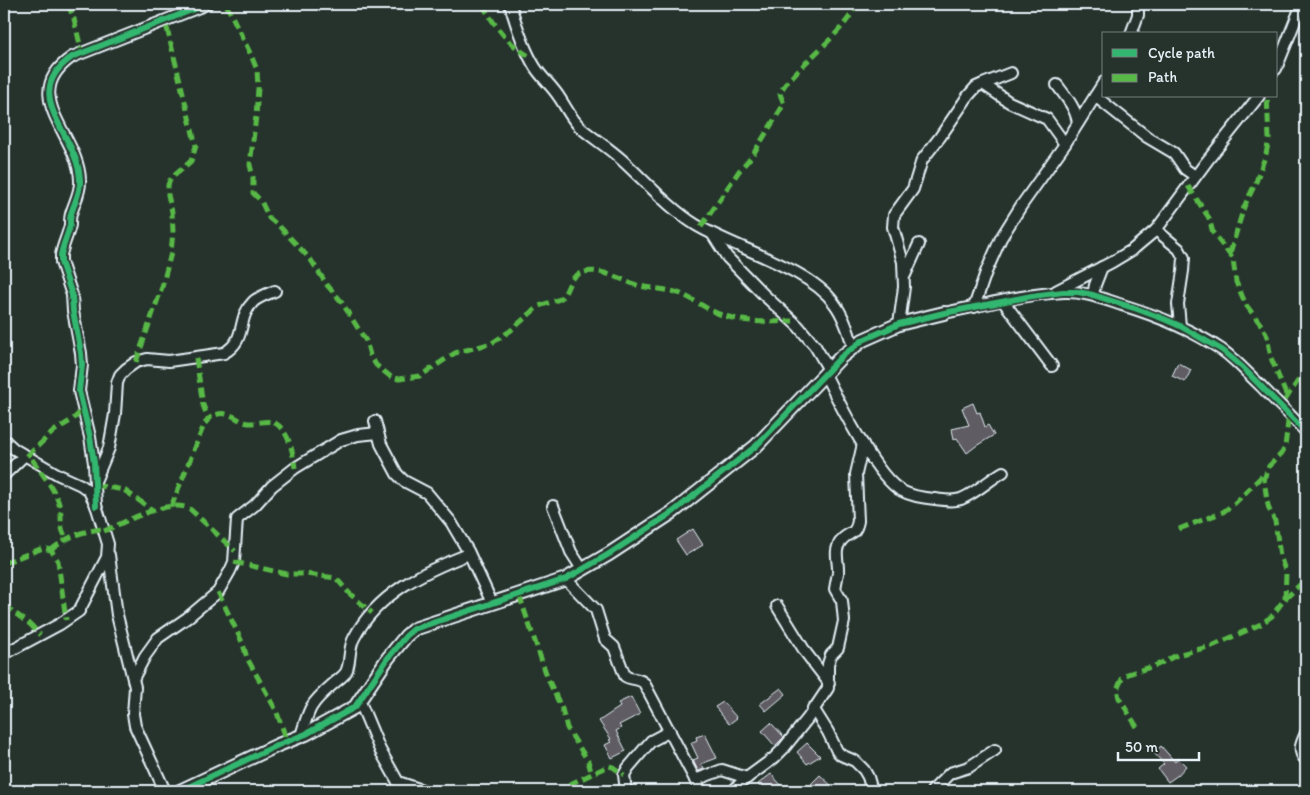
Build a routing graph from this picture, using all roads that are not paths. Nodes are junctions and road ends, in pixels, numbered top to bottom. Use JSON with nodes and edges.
{"nodes":[{"id":1,"x":207,"y":4,"type":"edge"},
{"id":2,"x":510,"y":4,"type":"edge"},
{"id":3,"x":1138,"y":4,"type":"edge"},
{"id":4,"x":1301,"y":4,"type":"edge"},
{"id":5,"x":1132,"y":32,"type":"edge"},
{"id":6,"x":1278,"y":64,"type":"edge"},
{"id":7,"x":1011,"y":74,"type":"dead end"},
{"id":8,"x":983,"y":84,"type":"junction"},
{"id":9,"x":1057,"y":85,"type":"dead end"},
{"id":10,"x":1102,"y":85,"type":"edge"},
{"id":11,"x":1095,"y":96,"type":"junction"},
{"id":12,"x":1257,"y":98,"type":"edge"},
{"id":13,"x":1078,"y":123,"type":"junction"},
{"id":14,"x":1065,"y":144,"type":"junction"},
{"id":15,"x":1195,"y":176,"type":"junction"},
{"id":16,"x":1156,"y":230,"type":"junction"},
{"id":17,"x":712,"y":234,"type":"junction"},
{"id":18,"x":919,"y":244,"type":"dead end"},
{"id":19,"x":1102,"y":267,"type":"junction"},
{"id":20,"x":904,"y":279,"type":"junction"},
{"id":21,"x":275,"y":291,"type":"dead end"},
{"id":22,"x":1052,"y":294,"type":"junction"},
{"id":23,"x":1093,"y":295,"type":"junction"},
{"id":24,"x":1003,"y":302,"type":"junction"},
{"id":25,"x":974,"y":307,"type":"junction"},
{"id":26,"x":944,"y":313,"type":"joint"},
{"id":27,"x":899,"y":324,"type":"junction"},
{"id":28,"x":1180,"y":326,"type":"junction"},
{"id":29,"x":854,"y":347,"type":"junction"},
{"id":30,"x":1052,"y":366,"type":"dead end"},
{"id":31,"x":827,"y":372,"type":"junction"},
{"id":32,"x":375,"y":421,"type":"dead end"},
{"id":33,"x":378,"y":432,"type":"junction"},
{"id":34,"x":1306,"y":432,"type":"edge"},
{"id":35,"x":4,"y":440,"type":"edge"},
{"id":36,"x":863,"y":444,"type":"junction"},
{"id":37,"x":25,"y":455,"type":"junction"},
{"id":38,"x":1003,"y":472,"type":"dead end"},
{"id":39,"x":4,"y":475,"type":"edge"},
{"id":40,"x":95,"y":482,"type":"junction"},
{"id":41,"x":96,"y":506,"type":"junction"},
{"id":42,"x":553,"y":506,"type":"dead end"},
{"id":43,"x":108,"y":552,"type":"junction"},
{"id":44,"x":469,"y":554,"type":"junction"},
{"id":45,"x":582,"y":569,"type":"junction"},
{"id":46,"x":566,"y":579,"type":"junction"},
{"id":47,"x":492,"y":603,"type":"junction"},
{"id":48,"x":777,"y":606,"type":"dead end"},
{"id":49,"x":4,"y":654,"type":"edge"},
{"id":50,"x":133,"y":679,"type":"junction"},
{"id":51,"x":829,"y":683,"type":"junction"},
{"id":52,"x":360,"y":702,"type":"junction"},
{"id":53,"x":813,"y":708,"type":"junction"},
{"id":54,"x":670,"y":731,"type":"junction"},
{"id":55,"x":1306,"y":733,"type":"edge"},
{"id":56,"x":301,"y":736,"type":"junction"},
{"id":57,"x":995,"y":750,"type":"dead end"},
{"id":58,"x":1306,"y":760,"type":"edge"},
{"id":59,"x":747,"y":778,"type":"junction"},
{"id":60,"x":695,"y":780,"type":"junction"},
{"id":61,"x":4,"y":787,"type":"edge"},
{"id":62,"x":399,"y":787,"type":"edge"},
{"id":63,"x":5,"y":791,"type":"edge"},
{"id":64,"x":165,"y":791,"type":"edge"},
{"id":65,"x":180,"y":791,"type":"edge"},
{"id":66,"x":425,"y":791,"type":"edge"},
{"id":67,"x":626,"y":791,"type":"edge"},
{"id":68,"x":701,"y":791,"type":"edge"},
{"id":69,"x":733,"y":791,"type":"edge"},
{"id":70,"x":872,"y":791,"type":"edge"},
{"id":71,"x":932,"y":791,"type":"edge"}],
"edges":[{"from":1,"to":40,"type":"street"},
{"from":2,"to":17,"type":"street"},
{"from":3,"to":5,"type":"street"},
{"from":4,"to":6,"type":"street"},
{"from":7,"to":8,"type":"street"},
{"from":8,"to":14,"type":"street"},
{"from":8,"to":20,"type":"street"},
{"from":9,"to":13,"type":"street"},
{"from":10,"to":11,"type":"street"},
{"from":11,"to":13,"type":"street"},
{"from":11,"to":15,"type":"street"},
{"from":12,"to":15,"type":"street"},
{"from":13,"to":14,"type":"street"},
{"from":14,"to":25,"type":"street"},
{"from":15,"to":16,"type":"street"},
{"from":16,"to":19,"type":"street"},
{"from":16,"to":28,"type":"street"},
{"from":17,"to":29,"type":"street"},
{"from":17,"to":31,"type":"street"},
{"from":18,"to":20,"type":"street"},
{"from":19,"to":22,"type":"street"},
{"from":19,"to":23,"type":"street"},
{"from":20,"to":27,"type":"street"},
{"from":21,"to":40,"type":"street"},
{"from":22,"to":23,"type":"street"},
{"from":22,"to":24,"type":"street"},
{"from":23,"to":28,"type":"street"},
{"from":24,"to":25,"type":"street"},
{"from":24,"to":30,"type":"street"},
{"from":25,"to":26,"type":"street"},
{"from":26,"to":27,"type":"street"},
{"from":27,"to":29,"type":"street"},
{"from":28,"to":34,"type":"street"},
{"from":29,"to":31,"type":"street"},
{"from":31,"to":36,"type":"street"},
{"from":31,"to":45,"type":"street"},
{"from":32,"to":33,"type":"street"},
{"from":33,"to":44,"type":"street"},
{"from":33,"to":50,"type":"street"},
{"from":35,"to":37,"type":"street"},
{"from":36,"to":38,"type":"street"},
{"from":36,"to":51,"type":"street"},
{"from":37,"to":39,"type":"street"},
{"from":37,"to":41,"type":"street"},
{"from":40,"to":41,"type":"street"},
{"from":41,"to":43,"type":"street"},
{"from":42,"to":45,"type":"street"},
{"from":43,"to":49,"type":"street"},
{"from":43,"to":50,"type":"street"},
{"from":44,"to":47,"type":"street"},
{"from":44,"to":56,"type":"street"},
{"from":45,"to":46,"type":"street"},
{"from":46,"to":47,"type":"street"},
{"from":46,"to":54,"type":"street"},
{"from":47,"to":52,"type":"street"},
{"from":48,"to":51,"type":"street"},
{"from":50,"to":64,"type":"street"},
{"from":51,"to":53,"type":"street"},
{"from":52,"to":56,"type":"street"},
{"from":52,"to":62,"type":"street"},
{"from":53,"to":59,"type":"street"},
{"from":53,"to":70,"type":"street"},
{"from":54,"to":60,"type":"street"},
{"from":54,"to":67,"type":"street"},
{"from":55,"to":58,"type":"street"},
{"from":56,"to":65,"type":"street"},
{"from":57,"to":71,"type":"street"},
{"from":59,"to":60,"type":"street"},
{"from":59,"to":69,"type":"street"},
{"from":60,"to":68,"type":"street"},
{"from":61,"to":63,"type":"street"},
{"from":62,"to":66,"type":"street"}]}
